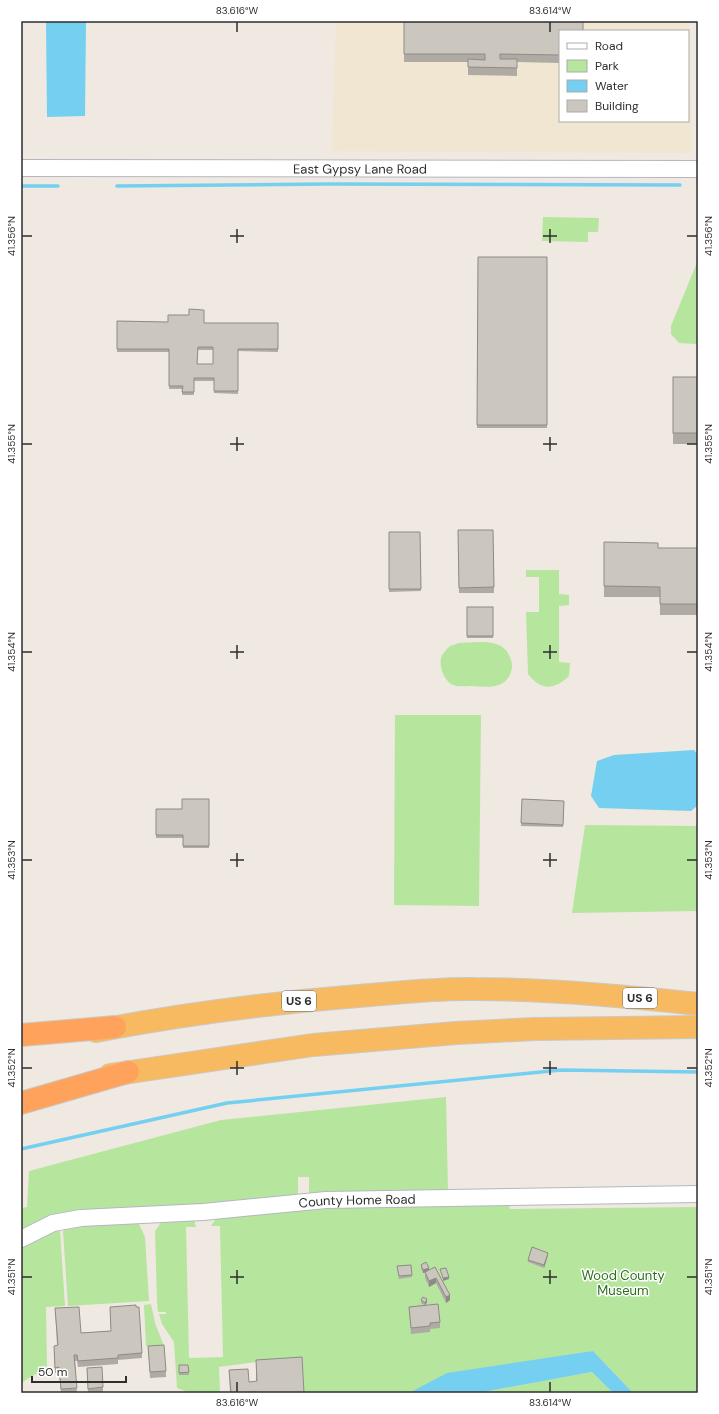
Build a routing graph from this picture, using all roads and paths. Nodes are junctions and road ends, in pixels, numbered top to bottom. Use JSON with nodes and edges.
{"nodes":[{"id":1,"x":21,"y":168,"type":"edge"},
{"id":2,"x":698,"y":170,"type":"edge"},
{"id":3,"x":698,"y":1004,"type":"edge"},
{"id":4,"x":115,"y":1027,"type":"junction"},
{"id":5,"x":698,"y":1028,"type":"edge"},
{"id":6,"x":21,"y":1035,"type":"edge"},
{"id":7,"x":21,"y":1046,"type":"edge"},
{"id":8,"x":128,"y":1072,"type":"junction"},
{"id":9,"x":21,"y":1094,"type":"edge"},
{"id":10,"x":21,"y":1103,"type":"edge"},
{"id":11,"x":698,"y":1194,"type":"edge"},
{"id":12,"x":21,"y":1239,"type":"edge"}],
"edges":[{"from":1,"to":2,"type":"street","name":"East Gypsy Lane Road"},
{"from":3,"to":4,"type":"highway","number":"US 6"},
{"from":4,"to":6,"type":"highway"},
{"from":4,"to":7,"type":"highway","number":"US 6"},
{"from":5,"to":8,"type":"highway"},
{"from":8,"to":9,"type":"highway"},
{"from":8,"to":10,"type":"highway"},
{"from":11,"to":12,"type":"street","name":"County Home Road"}]}
